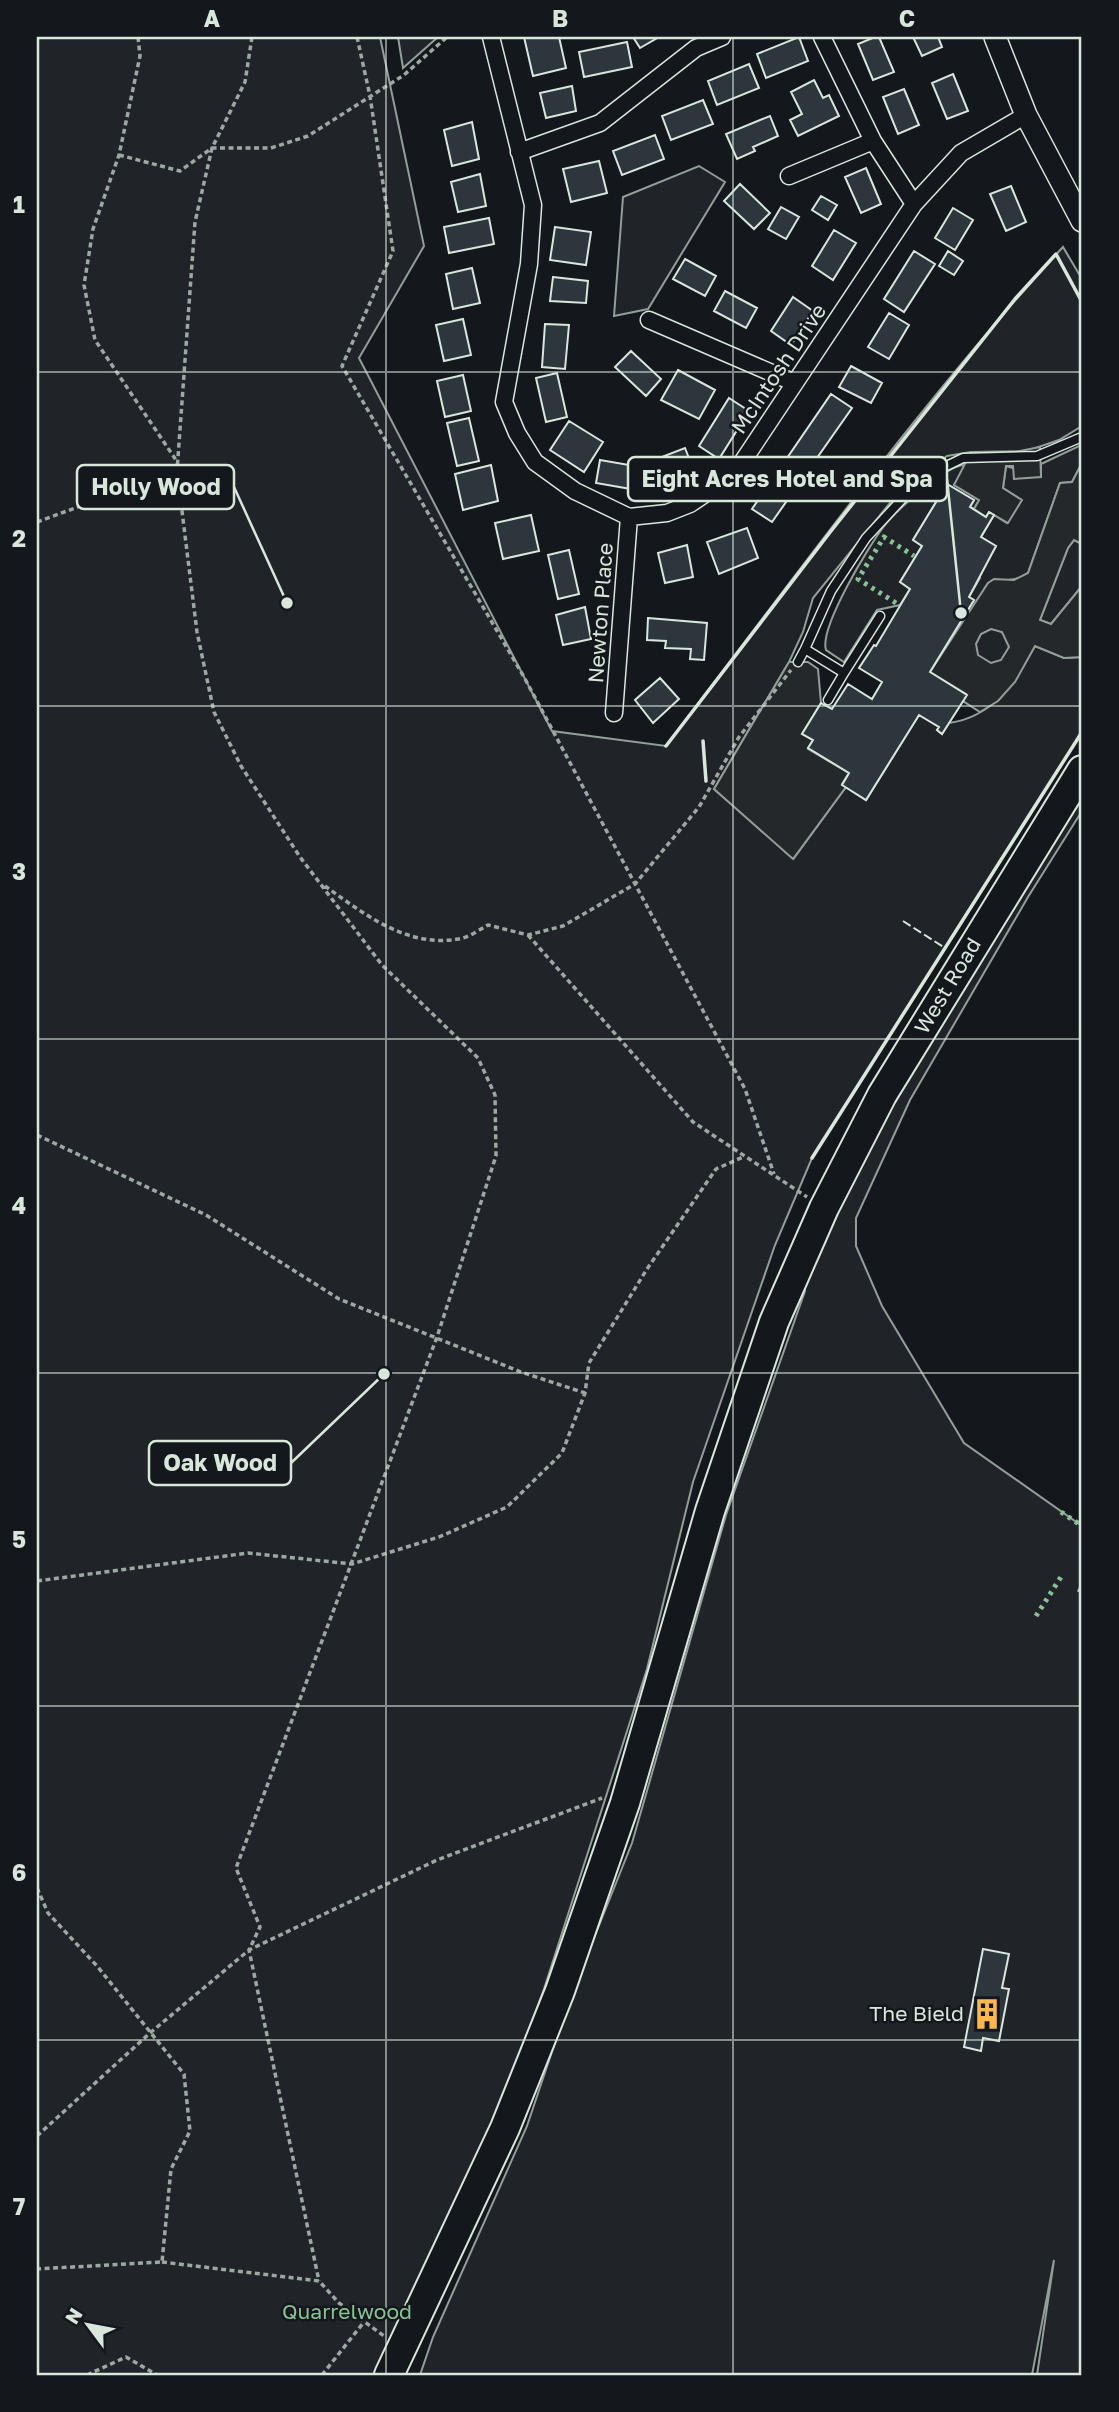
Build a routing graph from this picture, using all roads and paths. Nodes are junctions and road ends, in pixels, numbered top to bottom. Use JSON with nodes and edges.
{"nodes":[{"id":1,"x":138,"y":37,"type":"edge"},
{"id":2,"x":252,"y":37,"type":"edge"},
{"id":3,"x":357,"y":37,"type":"edge"},
{"id":4,"x":447,"y":37,"type":"edge"},
{"id":5,"x":491,"y":37,"type":"edge"},
{"id":6,"x":722,"y":37,"type":"edge"},
{"id":7,"x":822,"y":37,"type":"edge"},
{"id":8,"x":995,"y":37,"type":"edge"},
{"id":9,"x":370,"y":96,"type":"junction"},
{"id":10,"x":1026,"y":115,"type":"junction"},
{"id":11,"x":873,"y":141,"type":"junction"},
{"id":12,"x":212,"y":148,"type":"junction"},
{"id":13,"x":519,"y":152,"type":"junction"},
{"id":14,"x":119,"y":155,"type":"junction"},
{"id":15,"x":789,"y":176,"type":"dead end"},
{"id":16,"x":914,"y":204,"type":"junction"},
{"id":17,"x":1082,"y":221,"type":"edge"},
{"id":18,"x":649,"y":320,"type":"dead end"},
{"id":19,"x":795,"y":383,"type":"junction"},
{"id":20,"x":1082,"y":437,"type":"edge"},
{"id":21,"x":177,"y":462,"type":"junction"},
{"id":22,"x":177,"y":471,"type":"junction"},
{"id":23,"x":629,"y":517,"type":"junction"},
{"id":24,"x":37,"y":522,"type":"edge"},
{"id":25,"x":880,"y":616,"type":"dead end"},
{"id":26,"x":805,"y":649,"type":"junction"},
{"id":27,"x":798,"y":663,"type":"joint"},
{"id":28,"x":844,"y":673,"type":"junction"},
{"id":29,"x":828,"y":700,"type":"dead end"},
{"id":30,"x":614,"y":713,"type":"dead end"},
{"id":31,"x":1082,"y":770,"type":"edge"},
{"id":32,"x":320,"y":883,"type":"junction"},
{"id":33,"x":635,"y":884,"type":"junction"},
{"id":34,"x":528,"y":935,"type":"junction"},
{"id":35,"x":37,"y":1135,"type":"edge"},
{"id":36,"x":743,"y":1157,"type":"junction"},
{"id":37,"x":774,"y":1174,"type":"junction"},
{"id":38,"x":824,"y":1208,"type":"junction"},
{"id":39,"x":437,"y":1337,"type":"junction"},
{"id":40,"x":585,"y":1393,"type":"junction"},
{"id":41,"x":352,"y":1564,"type":"junction"},
{"id":42,"x":37,"y":1581,"type":"edge"},
{"id":43,"x":629,"y":1789,"type":"junction"},
{"id":44,"x":37,"y":1888,"type":"edge"},
{"id":45,"x":249,"y":1950,"type":"junction"},
{"id":46,"x":150,"y":2033,"type":"junction"},
{"id":47,"x":37,"y":2136,"type":"edge"},
{"id":48,"x":162,"y":2262,"type":"junction"},
{"id":49,"x":37,"y":2269,"type":"edge"},
{"id":50,"x":318,"y":2281,"type":"junction"},
{"id":51,"x":365,"y":2322,"type":"junction"},
{"id":52,"x":394,"y":2343,"type":"dead end"},
{"id":53,"x":87,"y":2375,"type":"edge"},
{"id":54,"x":157,"y":2375,"type":"edge"},
{"id":55,"x":322,"y":2375,"type":"edge"},
{"id":56,"x":389,"y":2375,"type":"edge"}],
"edges":[{"from":1,"to":14,"type":"path"},
{"from":2,"to":12,"type":"path"},
{"from":3,"to":9,"type":"path"},
{"from":4,"to":9,"type":"path"},
{"from":5,"to":13,"type":"street"},
{"from":6,"to":13,"type":"street"},
{"from":7,"to":11,"type":"street"},
{"from":8,"to":10,"type":"street"},
{"from":9,"to":12,"type":"path"},
{"from":9,"to":33,"type":"path"},
{"from":10,"to":16,"type":"street","name":"McIntosh Drive"},
{"from":10,"to":17,"type":"street"},
{"from":11,"to":15,"type":"street"},
{"from":11,"to":16,"type":"street"},
{"from":12,"to":14,"type":"path"},
{"from":12,"to":21,"type":"path"},
{"from":13,"to":23,"type":"street"},
{"from":14,"to":21,"type":"path"},
{"from":16,"to":19,"type":"street","name":"McIntosh Drive"},
{"from":18,"to":19,"type":"street"},
{"from":19,"to":23,"type":"street","name":"McIntosh Drive"},
{"from":20,"to":26,"type":"lane"},
{"from":21,"to":22,"type":"path"},
{"from":22,"to":24,"type":"path"},
{"from":22,"to":32,"type":"path"},
{"from":23,"to":30,"type":"street","name":"Newton Place"},
{"from":25,"to":28,"type":"lane"},
{"from":26,"to":27,"type":"lane"},
{"from":26,"to":28,"type":"lane"},
{"from":27,"to":33,"type":"path"},
{"from":28,"to":29,"type":"lane"},
{"from":31,"to":38,"type":"highway","name":"West Road"},
{"from":32,"to":34,"type":"path"},
{"from":32,"to":39,"type":"path"},
{"from":33,"to":34,"type":"path"},
{"from":33,"to":37,"type":"path"},
{"from":34,"to":36,"type":"path"},
{"from":35,"to":39,"type":"path"},
{"from":36,"to":37,"type":"path"},
{"from":36,"to":40,"type":"path"},
{"from":37,"to":38,"type":"path"},
{"from":38,"to":43,"type":"highway","name":"West Road"},
{"from":39,"to":40,"type":"path"},
{"from":39,"to":41,"type":"path"},
{"from":40,"to":41,"type":"path"},
{"from":41,"to":42,"type":"path"},
{"from":41,"to":45,"type":"path"},
{"from":43,"to":45,"type":"path"},
{"from":43,"to":56,"type":"highway","name":"West Road"},
{"from":44,"to":46,"type":"path"},
{"from":45,"to":46,"type":"path"},
{"from":45,"to":50,"type":"path"},
{"from":46,"to":47,"type":"path"},
{"from":46,"to":48,"type":"path"},
{"from":48,"to":49,"type":"path"},
{"from":48,"to":50,"type":"path"},
{"from":50,"to":51,"type":"path"},
{"from":51,"to":52,"type":"path"},
{"from":51,"to":55,"type":"path"},
{"from":53,"to":54,"type":"path"}]}
